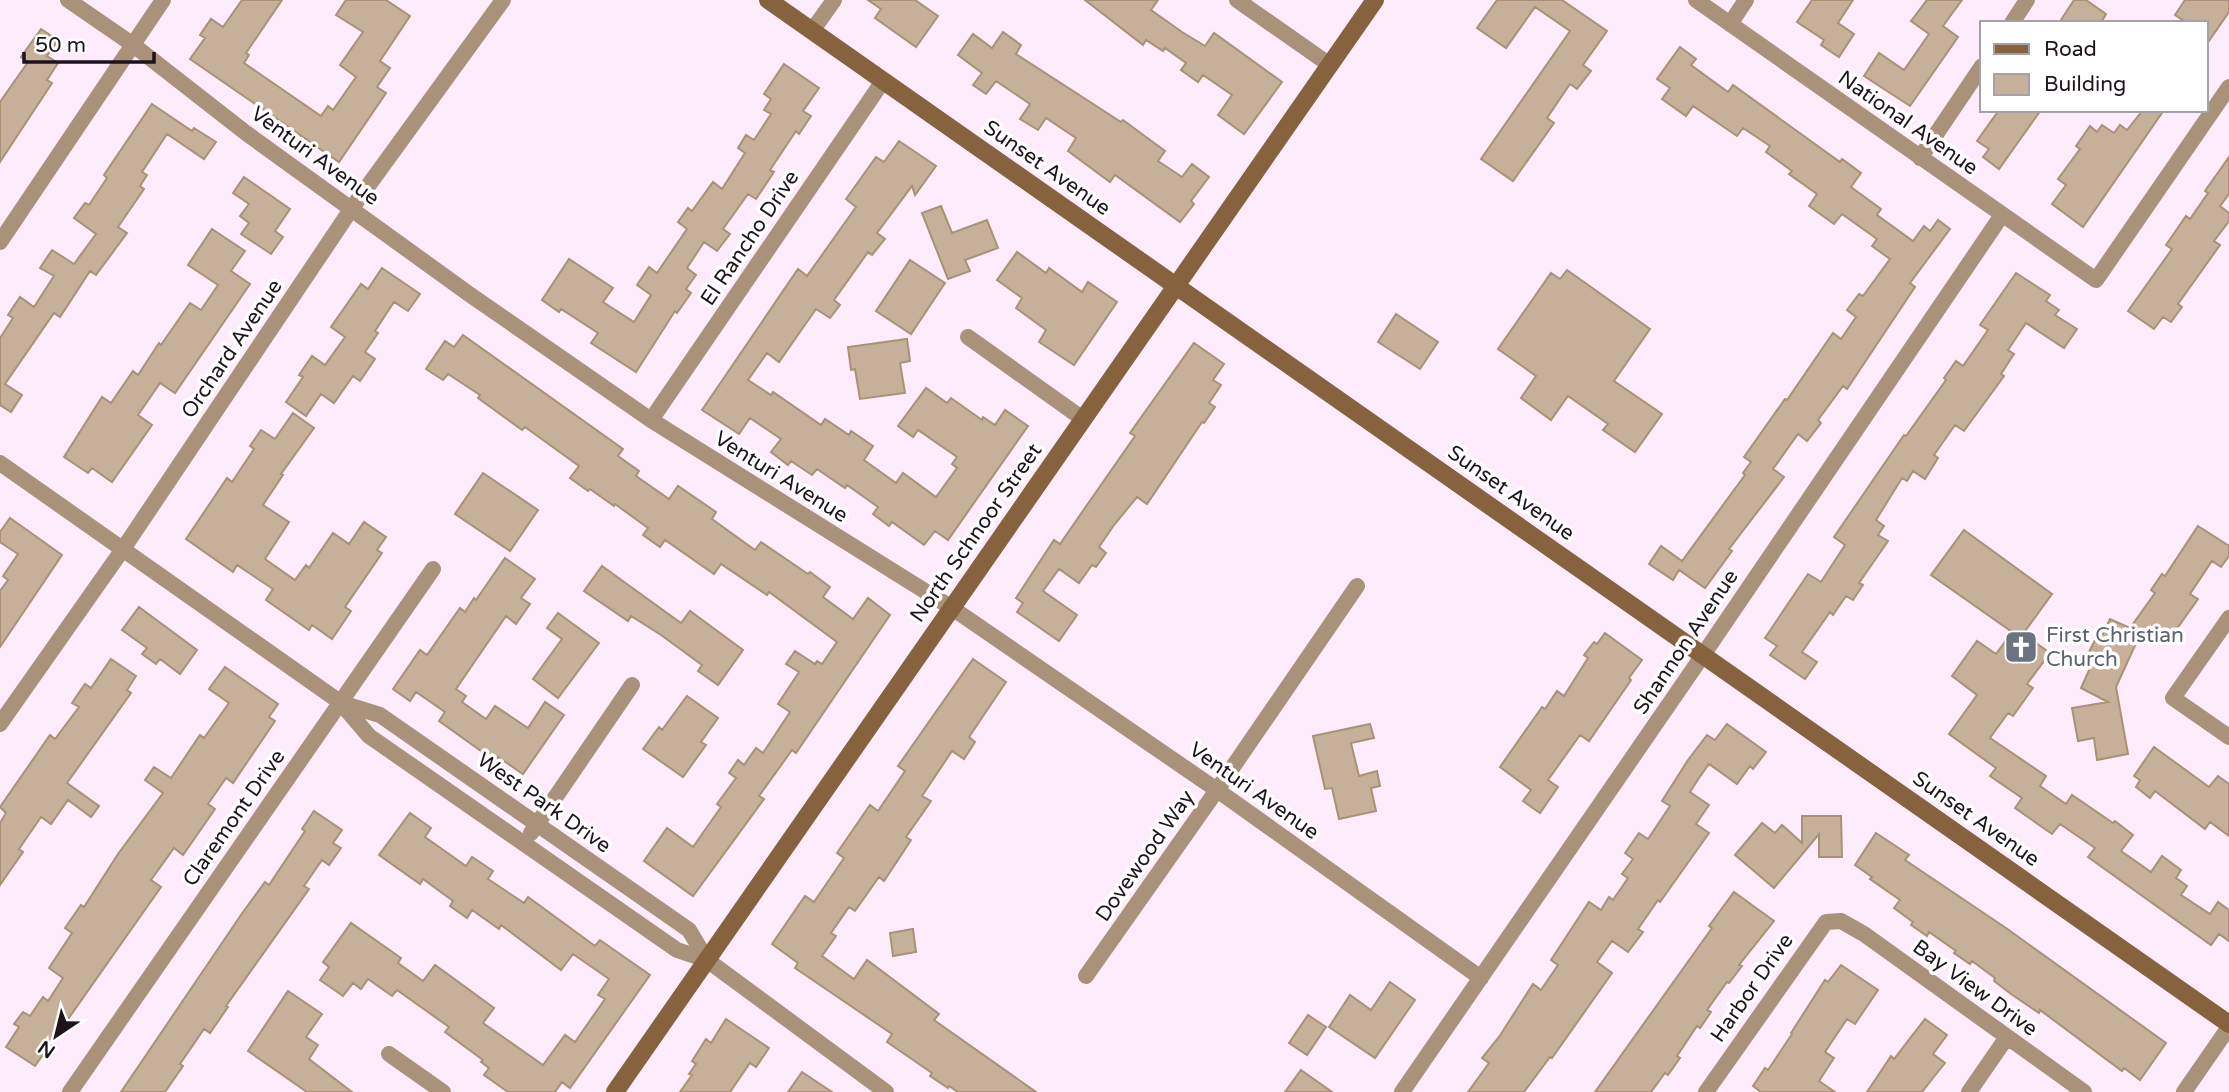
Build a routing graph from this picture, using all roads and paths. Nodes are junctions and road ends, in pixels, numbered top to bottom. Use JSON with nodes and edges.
{"nodes":[{"id":1,"x":68,"y":0,"type":"edge"},
{"id":2,"x":163,"y":0,"type":"edge"},
{"id":3,"x":503,"y":0,"type":"edge"},
{"id":4,"x":768,"y":0,"type":"edge"},
{"id":5,"x":834,"y":0,"type":"edge"},
{"id":6,"x":1237,"y":0,"type":"edge"},
{"id":7,"x":1376,"y":0,"type":"edge"},
{"id":8,"x":1696,"y":0,"type":"edge"},
{"id":9,"x":1746,"y":0,"type":"edge"},
{"id":10,"x":2027,"y":0,"type":"edge"},
{"id":11,"x":2013,"y":21,"type":"edge"},
{"id":12,"x":1730,"y":24,"type":"junction"},
{"id":13,"x":813,"y":31,"type":"junction"},
{"id":14,"x":132,"y":44,"type":"junction"},
{"id":15,"x":1330,"y":65,"type":"junction"},
{"id":16,"x":1980,"y":69,"type":"edge"},
{"id":17,"x":883,"y":81,"type":"junction"},
{"id":18,"x":2229,"y":87,"type":"edge"},
{"id":19,"x":1920,"y":158,"type":"junction"},
{"id":20,"x":352,"y":208,"type":"junction"},
{"id":21,"x":2001,"y":215,"type":"junction"},
{"id":22,"x":0,"y":242,"type":"edge"},
{"id":23,"x":1176,"y":284,"type":"junction"},
{"id":24,"x":968,"y":337,"type":"dead end"},
{"id":25,"x":1083,"y":419,"type":"junction"},
{"id":26,"x":651,"y":420,"type":"junction"},
{"id":27,"x":0,"y":463,"type":"edge"},
{"id":28,"x":123,"y":550,"type":"junction"},
{"id":29,"x":433,"y":569,"type":"dead end"},
{"id":30,"x":1357,"y":586,"type":"dead end"},
{"id":31,"x":952,"y":608,"type":"junction"},
{"id":32,"x":2229,"y":618,"type":"edge"},
{"id":33,"x":1703,"y":655,"type":"junction"},
{"id":34,"x":632,"y":685,"type":"dead end"},
{"id":35,"x":340,"y":702,"type":"junction"},
{"id":36,"x":0,"y":724,"type":"edge"},
{"id":37,"x":2229,"y":737,"type":"edge"},
{"id":38,"x":1217,"y":790,"type":"junction"},
{"id":39,"x":537,"y":824,"type":"junction"},
{"id":40,"x":524,"y":844,"type":"junction"},
{"id":41,"x":1841,"y":921,"type":"joint"},
{"id":42,"x":707,"y":960,"type":"junction"},
{"id":43,"x":1086,"y":976,"type":"dead end"},
{"id":44,"x":1481,"y":978,"type":"junction"},
{"id":45,"x":2229,"y":1026,"type":"edge"},
{"id":46,"x":2007,"y":1037,"type":"junction"},
{"id":47,"x":389,"y":1054,"type":"dead end"},
{"id":48,"x":70,"y":1092,"type":"edge"},
{"id":49,"x":443,"y":1092,"type":"edge"},
{"id":50,"x":615,"y":1092,"type":"edge"},
{"id":51,"x":886,"y":1092,"type":"edge"},
{"id":52,"x":1402,"y":1092,"type":"edge"},
{"id":53,"x":1706,"y":1092,"type":"edge"},
{"id":54,"x":1969,"y":1092,"type":"edge"},
{"id":55,"x":2084,"y":1092,"type":"edge"},
{"id":56,"x":2184,"y":1092,"type":"edge"}],
"edges":[{"from":1,"to":14,"type":"street","name":"Venturi Avenue"},
{"from":2,"to":14,"type":"street"},
{"from":3,"to":20,"type":"street","name":"Orchard Avenue"},
{"from":4,"to":13,"type":"main road","name":"Sunset Avenue"},
{"from":5,"to":13,"type":"street"},
{"from":6,"to":15,"type":"street"},
{"from":7,"to":15,"type":"main road","name":"North Schnoor Street"},
{"from":8,"to":12,"type":"street","name":"National Avenue"},
{"from":9,"to":12,"type":"street"},
{"from":10,"to":11,"type":"street"},
{"from":12,"to":19,"type":"street","name":"National Avenue"},
{"from":13,"to":17,"type":"main road","name":"Sunset Avenue"},
{"from":14,"to":20,"type":"street","name":"Venturi Avenue"},
{"from":14,"to":22,"type":"street"},
{"from":15,"to":23,"type":"main road","name":"North Schnoor Street"},
{"from":16,"to":19,"type":"street"},
{"from":17,"to":23,"type":"main road","name":"Sunset Avenue"},
{"from":17,"to":26,"type":"street","name":"El Rancho Drive"},
{"from":18,"to":21,"type":"street","name":"National Avenue"},
{"from":19,"to":21,"type":"street","name":"National Avenue"},
{"from":20,"to":26,"type":"street","name":"Venturi Avenue"},
{"from":20,"to":28,"type":"street","name":"Orchard Avenue"},
{"from":21,"to":33,"type":"street","name":"Shannon Avenue"},
{"from":23,"to":25,"type":"main road","name":"North Schnoor Street"},
{"from":23,"to":33,"type":"main road","name":"Sunset Avenue"},
{"from":24,"to":25,"type":"street"},
{"from":25,"to":31,"type":"main road","name":"North Schnoor Street"},
{"from":26,"to":31,"type":"street","name":"Venturi Avenue"},
{"from":27,"to":28,"type":"street","name":"West Park Drive"},
{"from":28,"to":35,"type":"street","name":"West Park Drive"},
{"from":28,"to":36,"type":"street","name":"Orchard Avenue"},
{"from":29,"to":35,"type":"street","name":"Claremont Drive"},
{"from":30,"to":38,"type":"street","name":"Dovewood Way"},
{"from":31,"to":38,"type":"street","name":"Venturi Avenue"},
{"from":31,"to":42,"type":"main road","name":"North Schnoor Street"},
{"from":32,"to":37,"type":"street"},
{"from":33,"to":44,"type":"street","name":"Shannon Avenue"},
{"from":33,"to":45,"type":"main road","name":"Sunset Avenue"},
{"from":34,"to":39,"type":"street"},
{"from":35,"to":39,"type":"street","name":"West Park Drive"},
{"from":35,"to":40,"type":"street","name":"West Park Drive"},
{"from":35,"to":48,"type":"street","name":"Claremont Drive"},
{"from":38,"to":43,"type":"street","name":"Dovewood Way"},
{"from":38,"to":44,"type":"street","name":"Venturi Avenue"},
{"from":39,"to":40,"type":"street"},
{"from":39,"to":42,"type":"street","name":"West Park Drive"},
{"from":40,"to":42,"type":"street","name":"West Park Drive"},
{"from":41,"to":46,"type":"street","name":"Bay View Drive"},
{"from":41,"to":53,"type":"street","name":"Harbor Drive"},
{"from":42,"to":50,"type":"main road","name":"North Schnoor Street"},
{"from":42,"to":51,"type":"street","name":"West Park Drive"},
{"from":44,"to":52,"type":"street","name":"Shannon Avenue"},
{"from":45,"to":56,"type":"street"},
{"from":46,"to":54,"type":"street"},
{"from":46,"to":55,"type":"street","name":"Bay View Drive"},
{"from":47,"to":49,"type":"street"}]}
